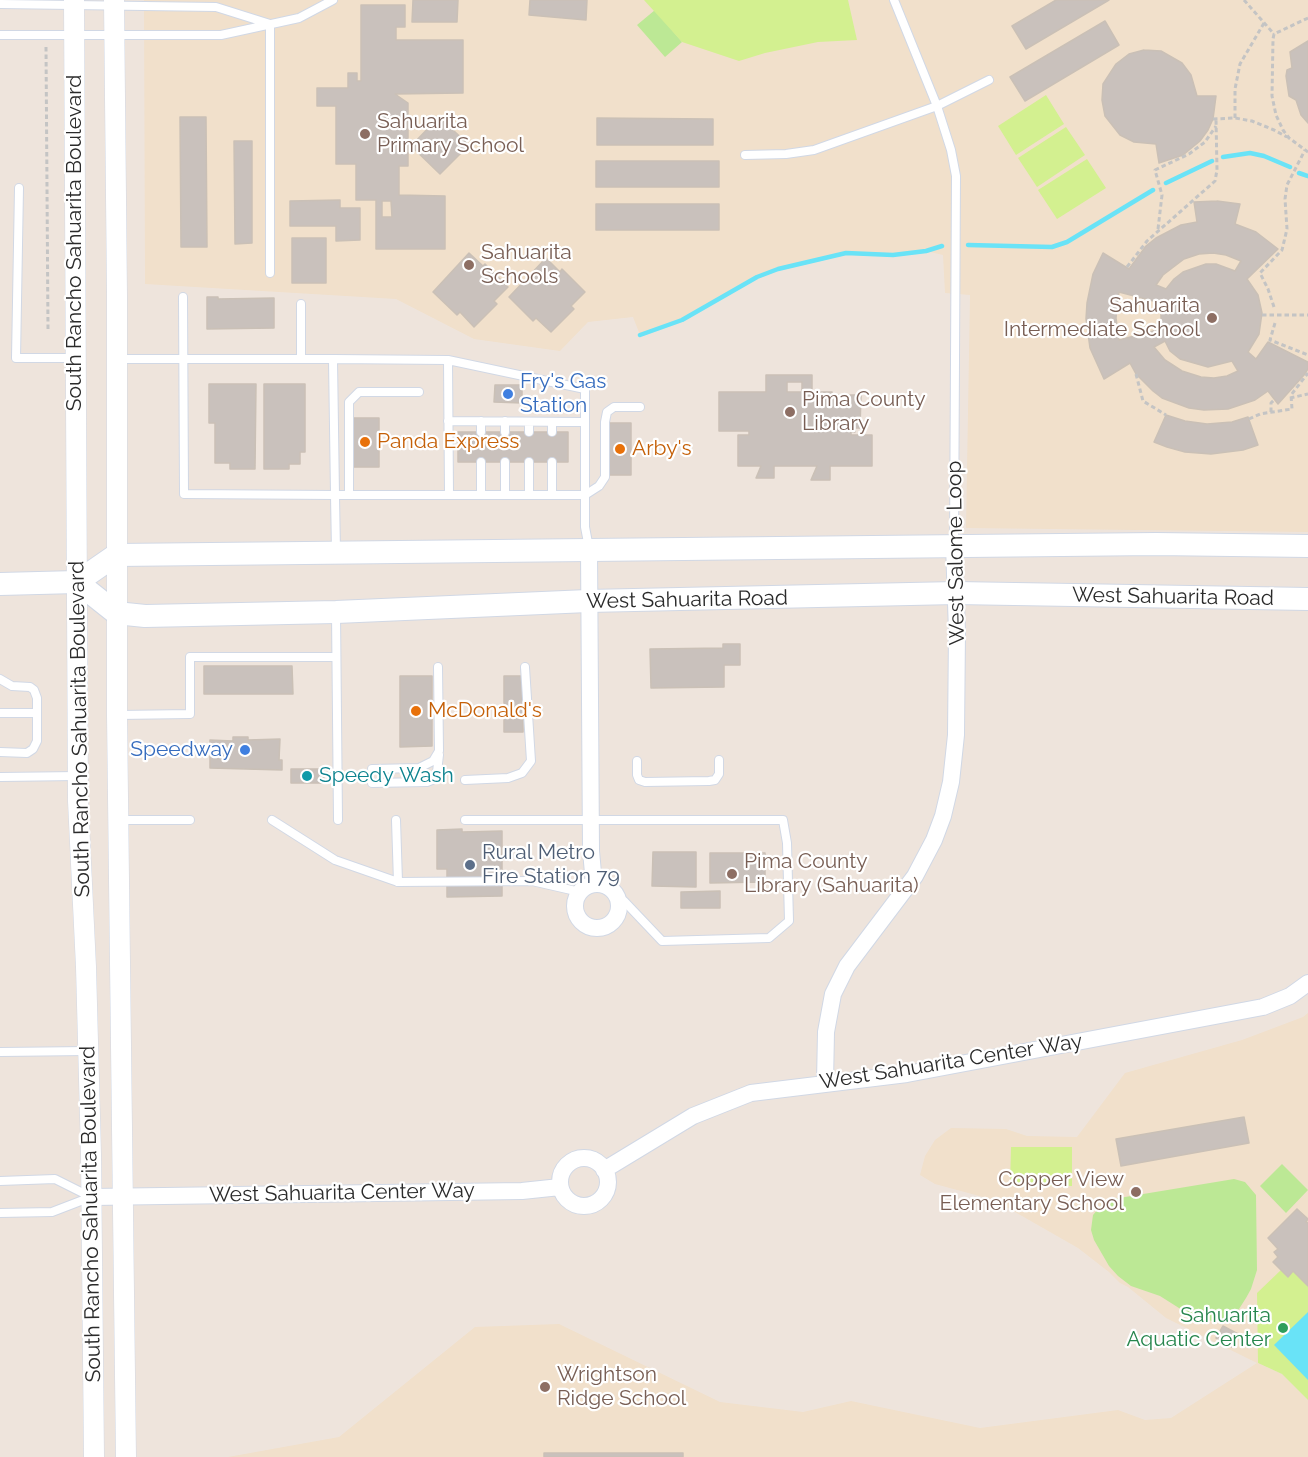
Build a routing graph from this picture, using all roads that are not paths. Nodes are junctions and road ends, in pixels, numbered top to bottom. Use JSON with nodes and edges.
{"nodes":[{"id":1,"x":333,"y":0,"type":"edge"},
{"id":2,"x":894,"y":0,"type":"edge"},
{"id":3,"x":74,"y":2,"type":"edge"},
{"id":4,"x":114,"y":3,"type":"edge"},
{"id":5,"x":0,"y":4,"type":"edge"},
{"id":6,"x":270,"y":24,"type":"junction"},
{"id":7,"x":0,"y":35,"type":"edge"},
{"id":8,"x":74,"y":35,"type":"junction"},
{"id":9,"x":114,"y":35,"type":"junction"},
{"id":10,"x":989,"y":80,"type":"dead end"},
{"id":11,"x":937,"y":106,"type":"junction"},
{"id":12,"x":745,"y":155,"type":"dead end"},
{"id":13,"x":19,"y":188,"type":"dead end"},
{"id":14,"x":270,"y":273,"type":"dead end"},
{"id":15,"x":183,"y":297,"type":"dead end"},
{"id":16,"x":301,"y":304,"type":"dead end"},
{"id":17,"x":76,"y":358,"type":"junction"},
{"id":18,"x":117,"y":358,"type":"junction"},
{"id":19,"x":183,"y":359,"type":"junction"},
{"id":20,"x":301,"y":359,"type":"junction"},
{"id":21,"x":333,"y":359,"type":"junction"},
{"id":22,"x":448,"y":360,"type":"junction"},
{"id":23,"x":419,"y":392,"type":"dead end"},
{"id":24,"x":640,"y":407,"type":"dead end"},
{"id":25,"x":448,"y":421,"type":"junction"},
{"id":26,"x":481,"y":421,"type":"junction"},
{"id":27,"x":505,"y":421,"type":"junction"},
{"id":28,"x":529,"y":422,"type":"junction"},
{"id":29,"x":552,"y":422,"type":"junction"},
{"id":30,"x":584,"y":422,"type":"junction"},
{"id":31,"x":481,"y":432,"type":"dead end"},
{"id":32,"x":505,"y":432,"type":"dead end"},
{"id":33,"x":529,"y":432,"type":"dead end"},
{"id":34,"x":552,"y":432,"type":"dead end"},
{"id":35,"x":482,"y":462,"type":"dead end"},
{"id":36,"x":505,"y":462,"type":"dead end"},
{"id":37,"x":529,"y":462,"type":"dead end"},
{"id":38,"x":552,"y":462,"type":"dead end"},
{"id":39,"x":335,"y":495,"type":"junction"},
{"id":40,"x":349,"y":495,"type":"junction"},
{"id":41,"x":449,"y":495,"type":"junction"},
{"id":42,"x":481,"y":495,"type":"junction"},
{"id":43,"x":505,"y":495,"type":"junction"},
{"id":44,"x":529,"y":495,"type":"junction"},
{"id":45,"x":552,"y":495,"type":"junction"},
{"id":46,"x":585,"y":495,"type":"junction"},
{"id":47,"x":954,"y":545,"type":"junction"},
{"id":48,"x":1308,"y":546,"type":"edge"},
{"id":49,"x":589,"y":548,"type":"junction"},
{"id":50,"x":336,"y":552,"type":"junction"},
{"id":51,"x":116,"y":555,"type":"junction"},
{"id":52,"x":77,"y":582,"type":"junction"},
{"id":53,"x":0,"y":584,"type":"edge"},
{"id":54,"x":956,"y":593,"type":"junction"},
{"id":55,"x":1308,"y":599,"type":"edge"},
{"id":56,"x":588,"y":601,"type":"junction"},
{"id":57,"x":336,"y":612,"type":"junction"},
{"id":58,"x":116,"y":613,"type":"junction"},
{"id":59,"x":336,"y":657,"type":"junction"},
{"id":60,"x":438,"y":667,"type":"dead end"},
{"id":61,"x":525,"y":667,"type":"dead end"},
{"id":62,"x":0,"y":679,"type":"edge"},
{"id":63,"x":1,"y":713,"type":"edge"},
{"id":64,"x":37,"y":713,"type":"junction"},
{"id":65,"x":117,"y":715,"type":"junction"},
{"id":66,"x":439,"y":751,"type":"junction"},
{"id":67,"x":0,"y":752,"type":"edge"},
{"id":68,"x":718,"y":760,"type":"dead end"},
{"id":69,"x":637,"y":761,"type":"dead end"},
{"id":70,"x":372,"y":769,"type":"dead end"},
{"id":71,"x":78,"y":776,"type":"junction"},
{"id":72,"x":0,"y":777,"type":"edge"},
{"id":73,"x":465,"y":780,"type":"dead end"},
{"id":74,"x":372,"y":783,"type":"dead end"},
{"id":75,"x":118,"y":820,"type":"junction"},
{"id":76,"x":190,"y":820,"type":"dead end"},
{"id":77,"x":272,"y":820,"type":"dead end"},
{"id":78,"x":338,"y":820,"type":"dead end"},
{"id":79,"x":396,"y":820,"type":"dead end"},
{"id":80,"x":465,"y":820,"type":"dead end"},
{"id":81,"x":592,"y":821,"type":"junction"},
{"id":82,"x":398,"y":882,"type":"junction"},
{"id":83,"x":587,"y":888,"type":"junction"},
{"id":84,"x":618,"y":904,"type":"junction"},
{"id":85,"x":1308,"y":983,"type":"edge"},
{"id":86,"x":88,"y":1051,"type":"junction"},
{"id":87,"x":0,"y":1052,"type":"edge"},
{"id":88,"x":825,"y":1083,"type":"junction"},
{"id":89,"x":604,"y":1170,"type":"junction"},
{"id":90,"x":0,"y":1181,"type":"edge"},
{"id":91,"x":560,"y":1187,"type":"junction"},
{"id":92,"x":123,"y":1196,"type":"junction"},
{"id":93,"x":92,"y":1197,"type":"junction"},
{"id":94,"x":0,"y":1213,"type":"edge"},
{"id":95,"x":94,"y":1457,"type":"edge"},
{"id":96,"x":126,"y":1457,"type":"edge"}],
"edges":[{"from":1,"to":6,"type":"lane"},
{"from":2,"to":11,"type":"lane","name":"West Salome Loop"},
{"from":3,"to":4,"type":"lane"},
{"from":3,"to":5,"type":"lane"},
{"from":3,"to":8,"type":"street","name":"South Rancho Sahuarita Boulevard"},
{"from":4,"to":6,"type":"lane"},
{"from":4,"to":9,"type":"street","name":"South Rancho Sahuarita Boulevard"},
{"from":6,"to":9,"type":"lane"},
{"from":6,"to":14,"type":"lane"},
{"from":7,"to":8,"type":"lane"},
{"from":8,"to":9,"type":"lane"},
{"from":8,"to":17,"type":"street","name":"South Rancho Sahuarita Boulevard"},
{"from":9,"to":18,"type":"street","name":"South Rancho Sahuarita Boulevard"},
{"from":10,"to":11,"type":"lane"},
{"from":11,"to":12,"type":"lane"},
{"from":11,"to":47,"type":"lane","name":"West Salome Loop"},
{"from":13,"to":17,"type":"lane"},
{"from":15,"to":19,"type":"lane"},
{"from":16,"to":20,"type":"lane"},
{"from":17,"to":52,"type":"street","name":"South Rancho Sahuarita Boulevard"},
{"from":18,"to":19,"type":"lane"},
{"from":18,"to":51,"type":"street","name":"South Rancho Sahuarita Boulevard"},
{"from":19,"to":20,"type":"lane"},
{"from":19,"to":39,"type":"lane"},
{"from":20,"to":21,"type":"lane"},
{"from":21,"to":22,"type":"lane"},
{"from":21,"to":39,"type":"lane"},
{"from":22,"to":25,"type":"lane"},
{"from":22,"to":30,"type":"lane"},
{"from":23,"to":40,"type":"lane"},
{"from":24,"to":46,"type":"lane"},
{"from":25,"to":26,"type":"lane"},
{"from":25,"to":41,"type":"lane"},
{"from":26,"to":27,"type":"lane"},
{"from":26,"to":31,"type":"lane"},
{"from":27,"to":28,"type":"lane"},
{"from":27,"to":32,"type":"lane"},
{"from":28,"to":29,"type":"lane"},
{"from":28,"to":33,"type":"lane"},
{"from":29,"to":30,"type":"lane"},
{"from":29,"to":34,"type":"lane"},
{"from":30,"to":46,"type":"lane"},
{"from":35,"to":42,"type":"lane"},
{"from":36,"to":43,"type":"lane"},
{"from":37,"to":44,"type":"lane"},
{"from":38,"to":45,"type":"lane"},
{"from":39,"to":40,"type":"lane"},
{"from":39,"to":50,"type":"lane"},
{"from":40,"to":41,"type":"lane"},
{"from":41,"to":42,"type":"lane"},
{"from":42,"to":43,"type":"lane"},
{"from":43,"to":44,"type":"lane"},
{"from":44,"to":45,"type":"lane"},
{"from":45,"to":46,"type":"lane"},
{"from":46,"to":49,"type":"lane"},
{"from":47,"to":48,"type":"main road"},
{"from":47,"to":49,"type":"main road"},
{"from":47,"to":54,"type":"street","name":"West Salome Loop"},
{"from":49,"to":50,"type":"main road"},
{"from":49,"to":56,"type":"street"},
{"from":50,"to":51,"type":"main road"},
{"from":51,"to":52,"type":"main road"},
{"from":51,"to":58,"type":"street","name":"South Rancho Sahuarita Boulevard"},
{"from":52,"to":53,"type":"main road"},
{"from":52,"to":58,"type":"main road"},
{"from":52,"to":71,"type":"street","name":"South Rancho Sahuarita Boulevard"},
{"from":54,"to":55,"type":"main road","name":"West Sahuarita Road"},
{"from":54,"to":56,"type":"main road","name":"West Sahuarita Road"},
{"from":54,"to":88,"type":"street","name":"West Salome Loop"},
{"from":56,"to":57,"type":"main road","name":"West Sahuarita Road"},
{"from":56,"to":81,"type":"street"},
{"from":57,"to":58,"type":"main road","name":"West Sahuarita Road"},
{"from":57,"to":59,"type":"lane"},
{"from":58,"to":65,"type":"street","name":"South Rancho Sahuarita Boulevard"},
{"from":59,"to":65,"type":"lane"},
{"from":59,"to":78,"type":"lane"},
{"from":60,"to":66,"type":"lane"},
{"from":61,"to":73,"type":"lane"},
{"from":62,"to":64,"type":"lane"},
{"from":63,"to":64,"type":"lane"},
{"from":64,"to":67,"type":"lane"},
{"from":65,"to":75,"type":"street","name":"South Rancho Sahuarita Boulevard"},
{"from":66,"to":70,"type":"lane"},
{"from":66,"to":74,"type":"lane"},
{"from":68,"to":69,"type":"lane"},
{"from":71,"to":72,"type":"lane"},
{"from":71,"to":86,"type":"street","name":"South Rancho Sahuarita Boulevard"},
{"from":75,"to":76,"type":"lane"},
{"from":75,"to":92,"type":"street","name":"South Rancho Sahuarita Boulevard"},
{"from":77,"to":82,"type":"lane"},
{"from":79,"to":82,"type":"lane"},
{"from":80,"to":81,"type":"lane"},
{"from":81,"to":83,"type":"street"},
{"from":81,"to":84,"type":"lane"},
{"from":82,"to":83,"type":"lane"},
{"from":83,"to":84,"type":"street"},
{"from":83,"to":84,"type":"street"},
{"from":85,"to":88,"type":"street","name":"West Sahuarita Center Way"},
{"from":86,"to":87,"type":"lane"},
{"from":86,"to":93,"type":"street","name":"South Rancho Sahuarita Boulevard"},
{"from":88,"to":89,"type":"street","name":"West Sahuarita Center Way"},
{"from":89,"to":91,"type":"street"},
{"from":89,"to":91,"type":"street"},
{"from":90,"to":93,"type":"lane"},
{"from":91,"to":92,"type":"street","name":"West Sahuarita Center Way"},
{"from":92,"to":93,"type":"street","name":"West Sahuarita Center Way"},
{"from":92,"to":96,"type":"street","name":"South Rancho Sahuarita Boulevard"},
{"from":93,"to":94,"type":"lane"},
{"from":93,"to":95,"type":"street","name":"South Rancho Sahuarita Boulevard"}]}
